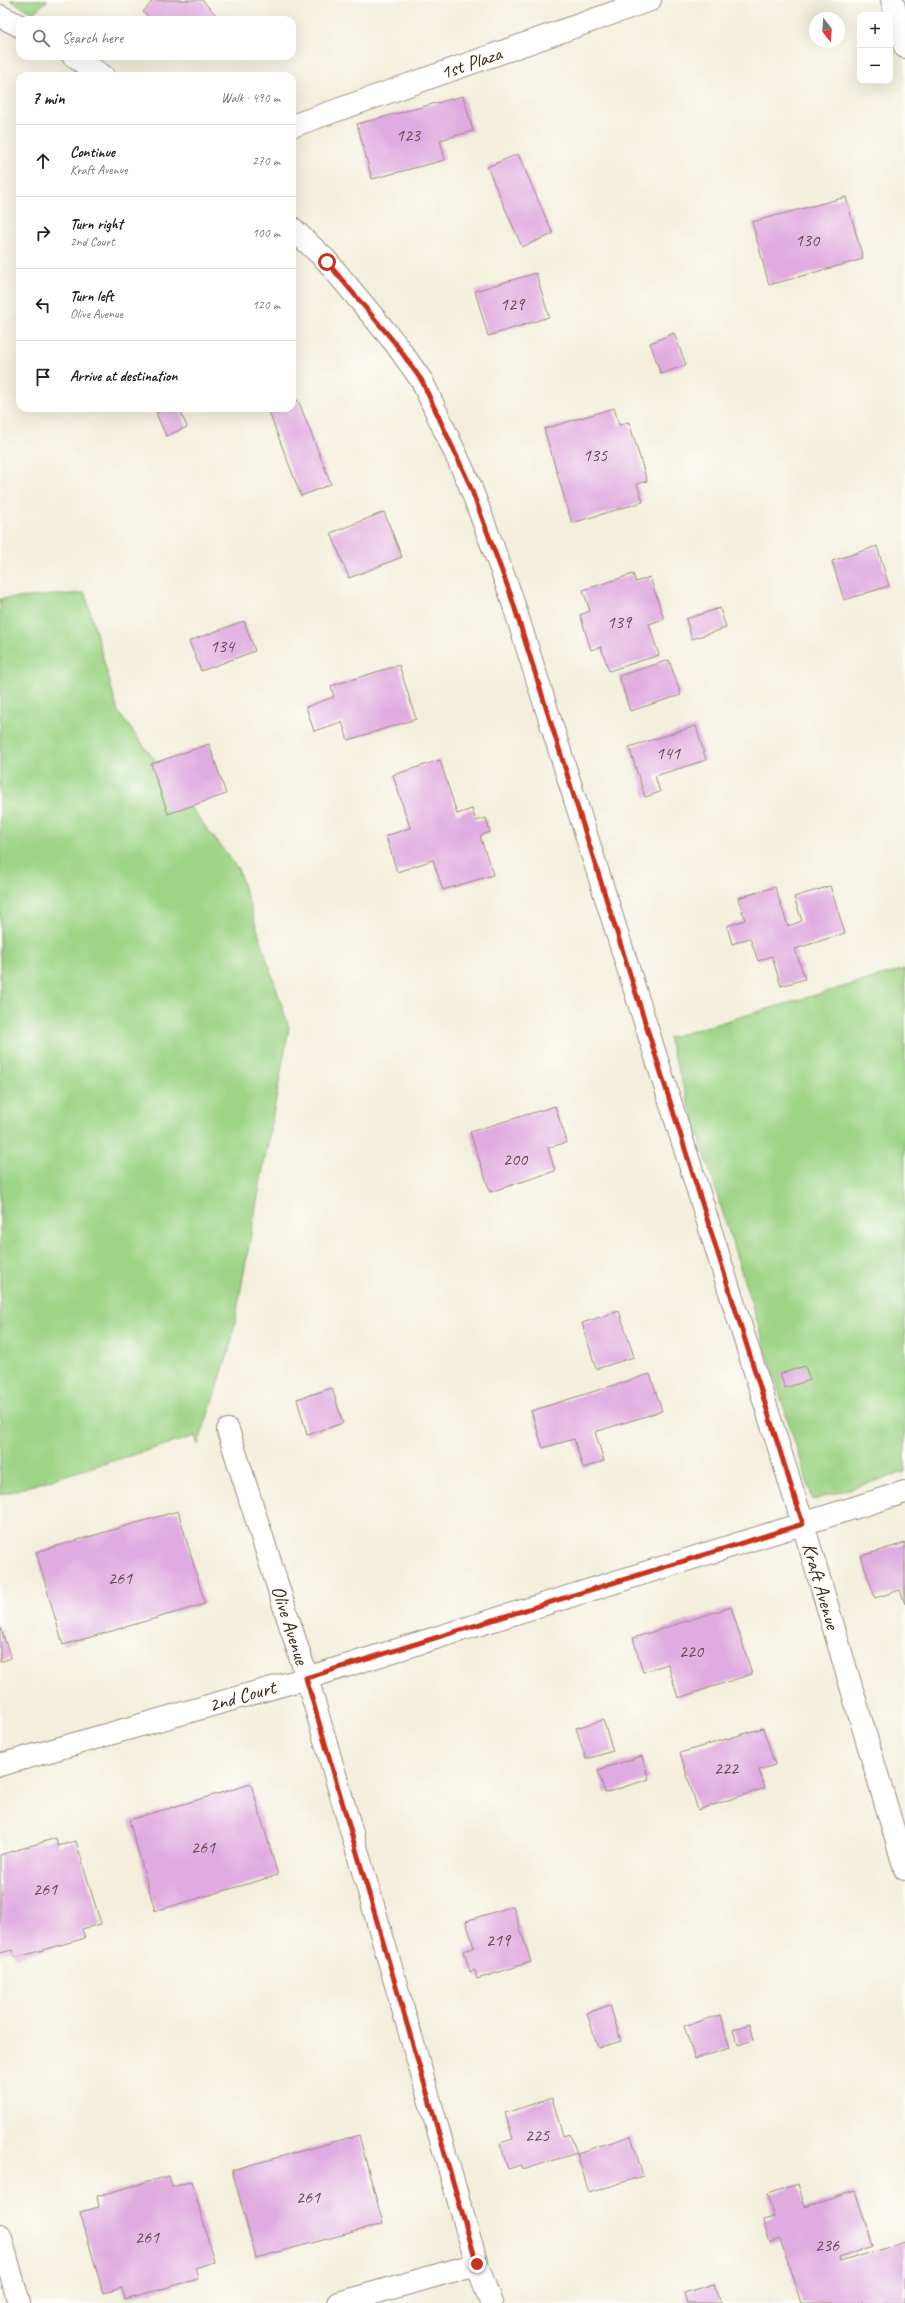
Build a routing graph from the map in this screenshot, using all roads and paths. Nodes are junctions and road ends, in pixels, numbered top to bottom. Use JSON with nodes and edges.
{"nodes":[{"id":1,"x":650,"y":0,"type":"edge"},
{"id":2,"x":892,"y":0,"type":"edge"},
{"id":3,"x":0,"y":16,"type":"edge"},
{"id":4,"x":16,"y":24,"type":"edge"},
{"id":5,"x":905,"y":47,"type":"edge"},
{"id":6,"x":79,"y":60,"type":"edge"},
{"id":7,"x":97,"y":72,"type":"edge"},
{"id":8,"x":296,"y":125,"type":"edge"},
{"id":9,"x":296,"y":232,"type":"edge"},
{"id":10,"x":228,"y":1430,"type":"dead end"},
{"id":11,"x":905,"y":1492,"type":"edge"},
{"id":12,"x":803,"y":1524,"type":"junction"},
{"id":13,"x":306,"y":1678,"type":"junction"},
{"id":14,"x":0,"y":1765,"type":"edge"},
{"id":15,"x":905,"y":1869,"type":"edge"},
{"id":16,"x":0,"y":2235,"type":"edge"},
{"id":17,"x":477,"y":2264,"type":"junction"},
{"id":18,"x":6,"y":2278,"type":"edge"},
{"id":19,"x":19,"y":2303,"type":"edge"},
{"id":20,"x":338,"y":2303,"type":"edge"},
{"id":21,"x":491,"y":2303,"type":"edge"}],
"edges":[{"from":1,"to":8,"type":"street","name":"1st Plaza"},
{"from":2,"to":5,"type":"street"},
{"from":3,"to":4,"type":"street"},
{"from":6,"to":7,"type":"street"},
{"from":9,"to":12,"type":"street","name":"Kraft Avenue"},
{"from":10,"to":13,"type":"street","name":"Olive Avenue"},
{"from":11,"to":12,"type":"street","name":"2nd Court"},
{"from":12,"to":13,"type":"street","name":"2nd Court"},
{"from":12,"to":15,"type":"street","name":"Kraft Avenue"},
{"from":13,"to":14,"type":"street","name":"2nd Court"},
{"from":13,"to":17,"type":"street","name":"Olive Avenue"},
{"from":16,"to":18,"type":"street"},
{"from":17,"to":20,"type":"street"},
{"from":17,"to":21,"type":"street","name":"Olive Avenue"},
{"from":18,"to":19,"type":"street"}]}
